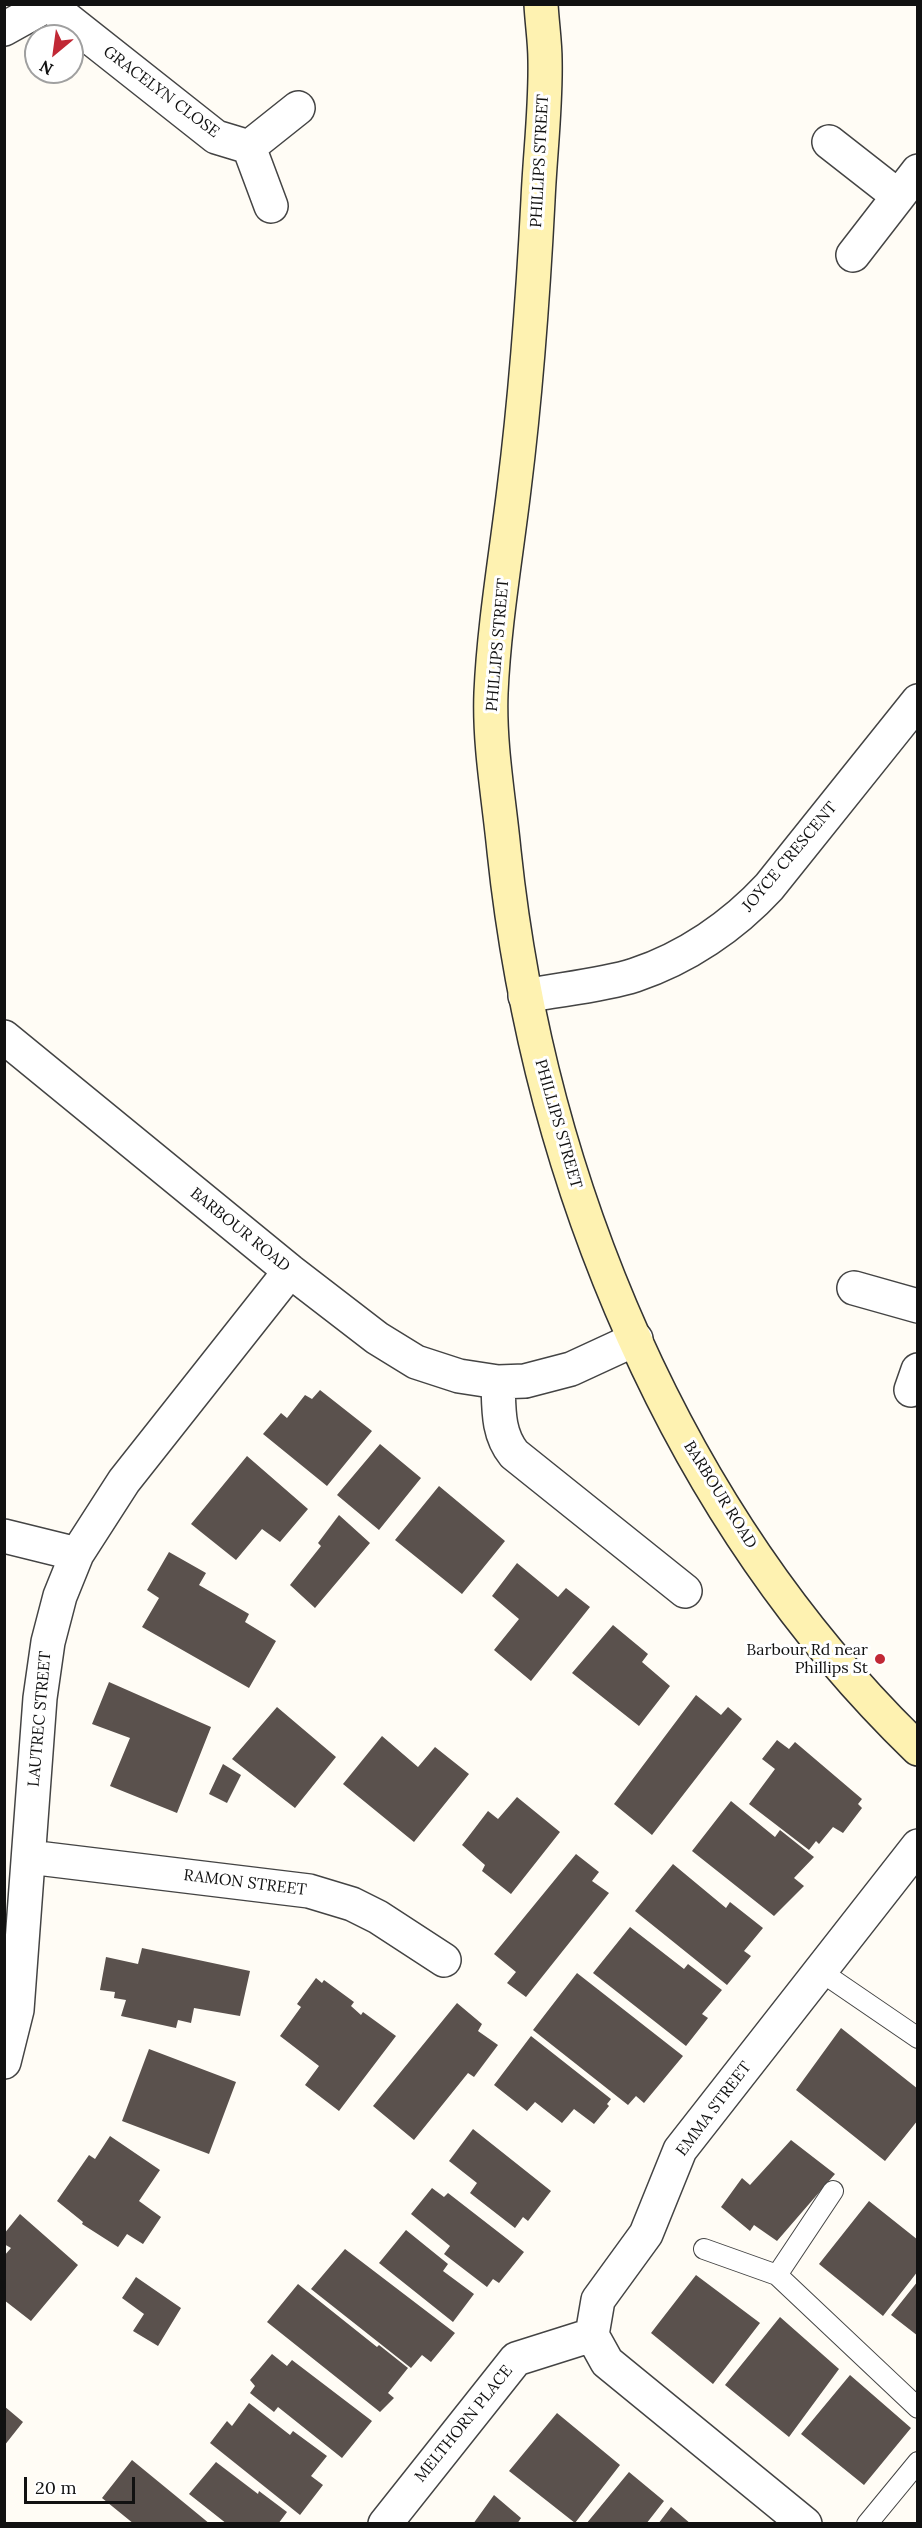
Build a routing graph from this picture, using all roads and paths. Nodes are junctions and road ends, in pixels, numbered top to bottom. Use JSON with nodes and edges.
{"nodes":[{"id":1,"x":541,"y":4,"type":"edge"},
{"id":2,"x":49,"y":5,"type":"edge"},
{"id":3,"x":4,"y":29,"type":"edge"},
{"id":4,"x":298,"y":108,"type":"dead end"},
{"id":5,"x":830,"y":142,"type":"dead end"},
{"id":6,"x":249,"y":147,"type":"junction"},
{"id":7,"x":918,"y":171,"type":"edge"},
{"id":8,"x":898,"y":196,"type":"junction"},
{"id":9,"x":271,"y":206,"type":"dead end"},
{"id":10,"x":853,"y":255,"type":"dead end"},
{"id":11,"x":918,"y":701,"type":"edge"},
{"id":12,"x":525,"y":996,"type":"junction"},
{"id":13,"x":4,"y":1037,"type":"edge"},
{"id":14,"x":290,"y":1270,"type":"junction"},
{"id":15,"x":854,"y":1288,"type":"dead end"},
{"id":16,"x":918,"y":1306,"type":"edge"},
{"id":17,"x":636,"y":1340,"type":"junction"},
{"id":18,"x":498,"y":1382,"type":"junction"},
{"id":19,"x":4,"y":1536,"type":"edge"},
{"id":20,"x":77,"y":1554,"type":"junction"},
{"id":21,"x":686,"y":1591,"type":"dead end"},
{"id":22,"x":918,"y":1749,"type":"edge"},
{"id":23,"x":918,"y":1846,"type":"edge"},
{"id":24,"x":29,"y":1857,"type":"junction"},
{"id":25,"x":444,"y":1960,"type":"dead end"},
{"id":26,"x":820,"y":1971,"type":"junction"},
{"id":27,"x":918,"y":2038,"type":"edge"},
{"id":28,"x":4,"y":2062,"type":"edge"},
{"id":29,"x":834,"y":2191,"type":"dead end"},
{"id":30,"x":704,"y":2249,"type":"dead end"},
{"id":31,"x":777,"y":2275,"type":"junction"},
{"id":32,"x":592,"y":2336,"type":"junction"},
{"id":33,"x":918,"y":2408,"type":"edge"},
{"id":34,"x":918,"y":2462,"type":"edge"},
{"id":35,"x":385,"y":2523,"type":"edge"},
{"id":36,"x":805,"y":2523,"type":"edge"},
{"id":37,"x":867,"y":2523,"type":"edge"}],
"edges":[{"from":1,"to":12,"type":"street","name":"PHILLIPS STREET"},
{"from":2,"to":3,"type":"street"},
{"from":2,"to":6,"type":"street","name":"GRACELYN CLOSE"},
{"from":4,"to":6,"type":"street"},
{"from":5,"to":8,"type":"street"},
{"from":6,"to":9,"type":"street"},
{"from":7,"to":8,"type":"street"},
{"from":8,"to":10,"type":"street"},
{"from":11,"to":12,"type":"street","name":"JOYCE CRESCENT"},
{"from":12,"to":17,"type":"street","name":"PHILLIPS STREET"},
{"from":13,"to":14,"type":"street","name":"BARBOUR ROAD"},
{"from":14,"to":18,"type":"street","name":"BARBOUR ROAD"},
{"from":14,"to":20,"type":"street","name":"LAUTREC STREET"},
{"from":15,"to":16,"type":"street"},
{"from":17,"to":18,"type":"street","name":"BARBOUR ROAD"},
{"from":17,"to":22,"type":"street","name":"BARBOUR ROAD"},
{"from":18,"to":21,"type":"street"},
{"from":19,"to":20,"type":"street"},
{"from":20,"to":24,"type":"street","name":"LAUTREC STREET"},
{"from":23,"to":26,"type":"street","name":"EMMA STREET"},
{"from":24,"to":25,"type":"street","name":"RAMON STREET"},
{"from":24,"to":28,"type":"street","name":"LAUTREC STREET"},
{"from":26,"to":27,"type":"lane"},
{"from":26,"to":32,"type":"street","name":"EMMA STREET"},
{"from":29,"to":31,"type":"lane"},
{"from":30,"to":31,"type":"lane"},
{"from":31,"to":33,"type":"lane"},
{"from":32,"to":35,"type":"street","name":"MELTHORN PLACE"},
{"from":32,"to":36,"type":"street"},
{"from":34,"to":37,"type":"lane"}]}
